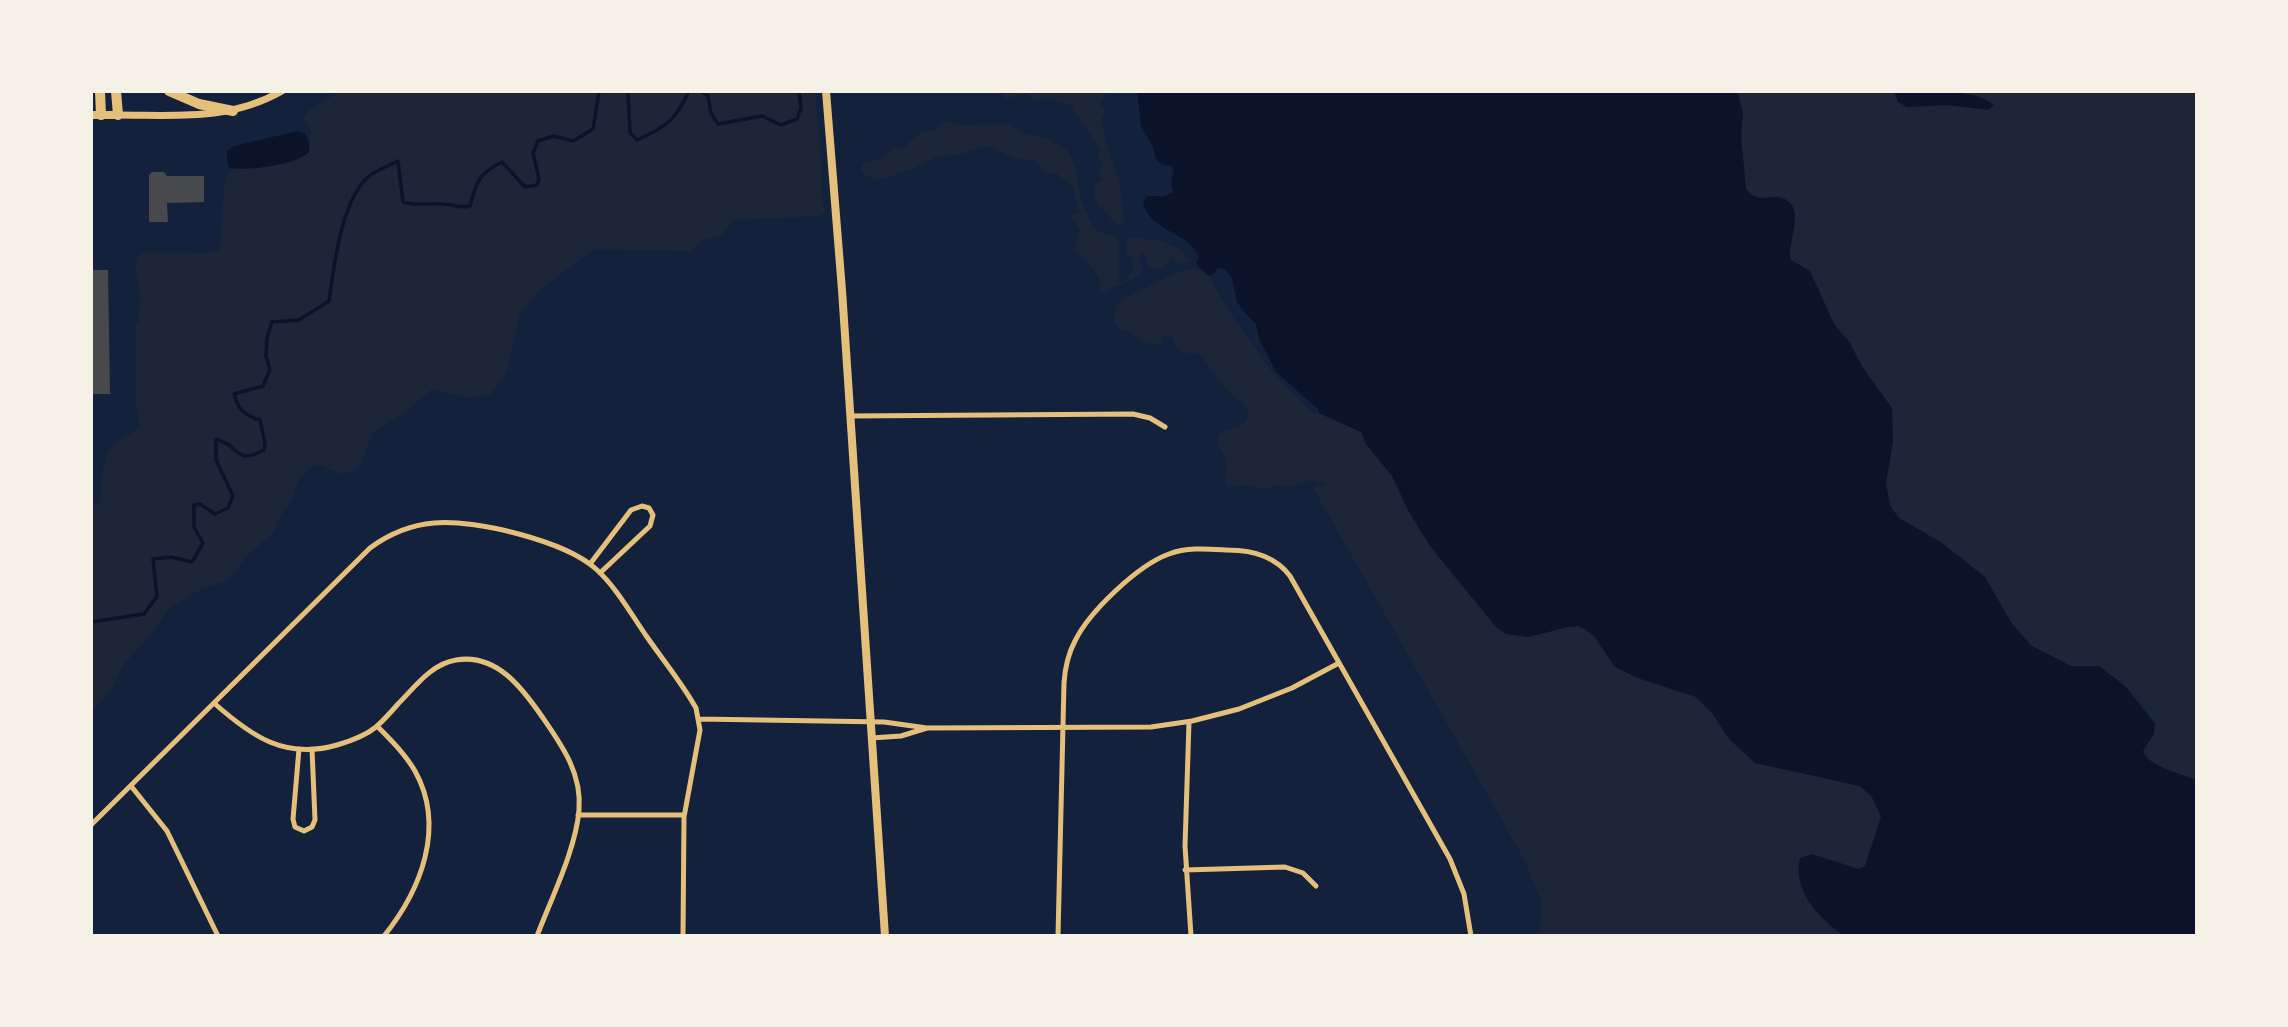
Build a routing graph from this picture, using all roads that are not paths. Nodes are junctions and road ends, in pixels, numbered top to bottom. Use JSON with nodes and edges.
{"nodes":[{"id":1,"x":100,"y":91,"type":"edge"},
{"id":2,"x":116,"y":91,"type":"edge"},
{"id":3,"x":169,"y":91,"type":"edge"},
{"id":4,"x":282,"y":91,"type":"edge"},
{"id":5,"x":826,"y":92,"type":"edge"},
{"id":6,"x":233,"y":111,"type":"junction"},
{"id":7,"x":96,"y":115,"type":"edge"},
{"id":8,"x":118,"y":115,"type":"junction"},
{"id":9,"x":850,"y":416,"type":"junction"},
{"id":10,"x":1165,"y":428,"type":"dead end"},
{"id":11,"x":590,"y":564,"type":"junction"},
{"id":12,"x":600,"y":573,"type":"junction"},
{"id":13,"x":1339,"y":663,"type":"junction"},
{"id":14,"x":214,"y":703,"type":"junction"},
{"id":15,"x":699,"y":719,"type":"junction"},
{"id":16,"x":870,"y":722,"type":"junction"},
{"id":17,"x":1189,"y":722,"type":"junction"},
{"id":18,"x":377,"y":726,"type":"junction"},
{"id":19,"x":927,"y":728,"type":"junction"},
{"id":20,"x":1062,"y":728,"type":"junction"},
{"id":21,"x":871,"y":738,"type":"junction"},
{"id":22,"x":299,"y":749,"type":"junction"},
{"id":23,"x":312,"y":750,"type":"junction"},
{"id":24,"x":131,"y":786,"type":"junction"},
{"id":25,"x":578,"y":815,"type":"junction"},
{"id":26,"x":684,"y":815,"type":"junction"},
{"id":27,"x":91,"y":825,"type":"edge"},
{"id":28,"x":1185,"y":870,"type":"junction"},
{"id":29,"x":1316,"y":886,"type":"dead end"},
{"id":30,"x":218,"y":936,"type":"edge"},
{"id":31,"x":384,"y":936,"type":"edge"},
{"id":32,"x":537,"y":936,"type":"edge"},
{"id":33,"x":683,"y":936,"type":"edge"},
{"id":34,"x":885,"y":936,"type":"edge"},
{"id":35,"x":1058,"y":936,"type":"edge"},
{"id":36,"x":1191,"y":936,"type":"edge"},
{"id":37,"x":1471,"y":936,"type":"edge"}],
"edges":[{"from":1,"to":7,"type":"highway"},
{"from":2,"to":8,"type":"highway"},
{"from":3,"to":6,"type":"highway"},
{"from":4,"to":6,"type":"street"},
{"from":5,"to":9,"type":"main road"},
{"from":6,"to":8,"type":"street"},
{"from":7,"to":8,"type":"main road"},
{"from":9,"to":10,"type":"street"},
{"from":9,"to":16,"type":"main road"},
{"from":11,"to":12,"type":"street"},
{"from":11,"to":12,"type":"street"},
{"from":11,"to":14,"type":"street"},
{"from":12,"to":15,"type":"street"},
{"from":13,"to":17,"type":"street"},
{"from":13,"to":20,"type":"street"},
{"from":13,"to":37,"type":"street"},
{"from":14,"to":22,"type":"street"},
{"from":14,"to":24,"type":"street"},
{"from":15,"to":16,"type":"street"},
{"from":15,"to":26,"type":"street"},
{"from":16,"to":19,"type":"street"},
{"from":16,"to":21,"type":"main road"},
{"from":17,"to":20,"type":"street"},
{"from":17,"to":28,"type":"street"},
{"from":18,"to":23,"type":"street"},
{"from":18,"to":25,"type":"street"},
{"from":18,"to":31,"type":"street"},
{"from":19,"to":20,"type":"street"},
{"from":19,"to":21,"type":"street"},
{"from":20,"to":35,"type":"street"},
{"from":21,"to":34,"type":"main road"},
{"from":22,"to":23,"type":"street"},
{"from":22,"to":23,"type":"street"},
{"from":24,"to":27,"type":"street"},
{"from":24,"to":30,"type":"street"},
{"from":25,"to":26,"type":"street"},
{"from":25,"to":32,"type":"street"},
{"from":26,"to":33,"type":"street"},
{"from":28,"to":29,"type":"street"},
{"from":28,"to":36,"type":"street"}]}
